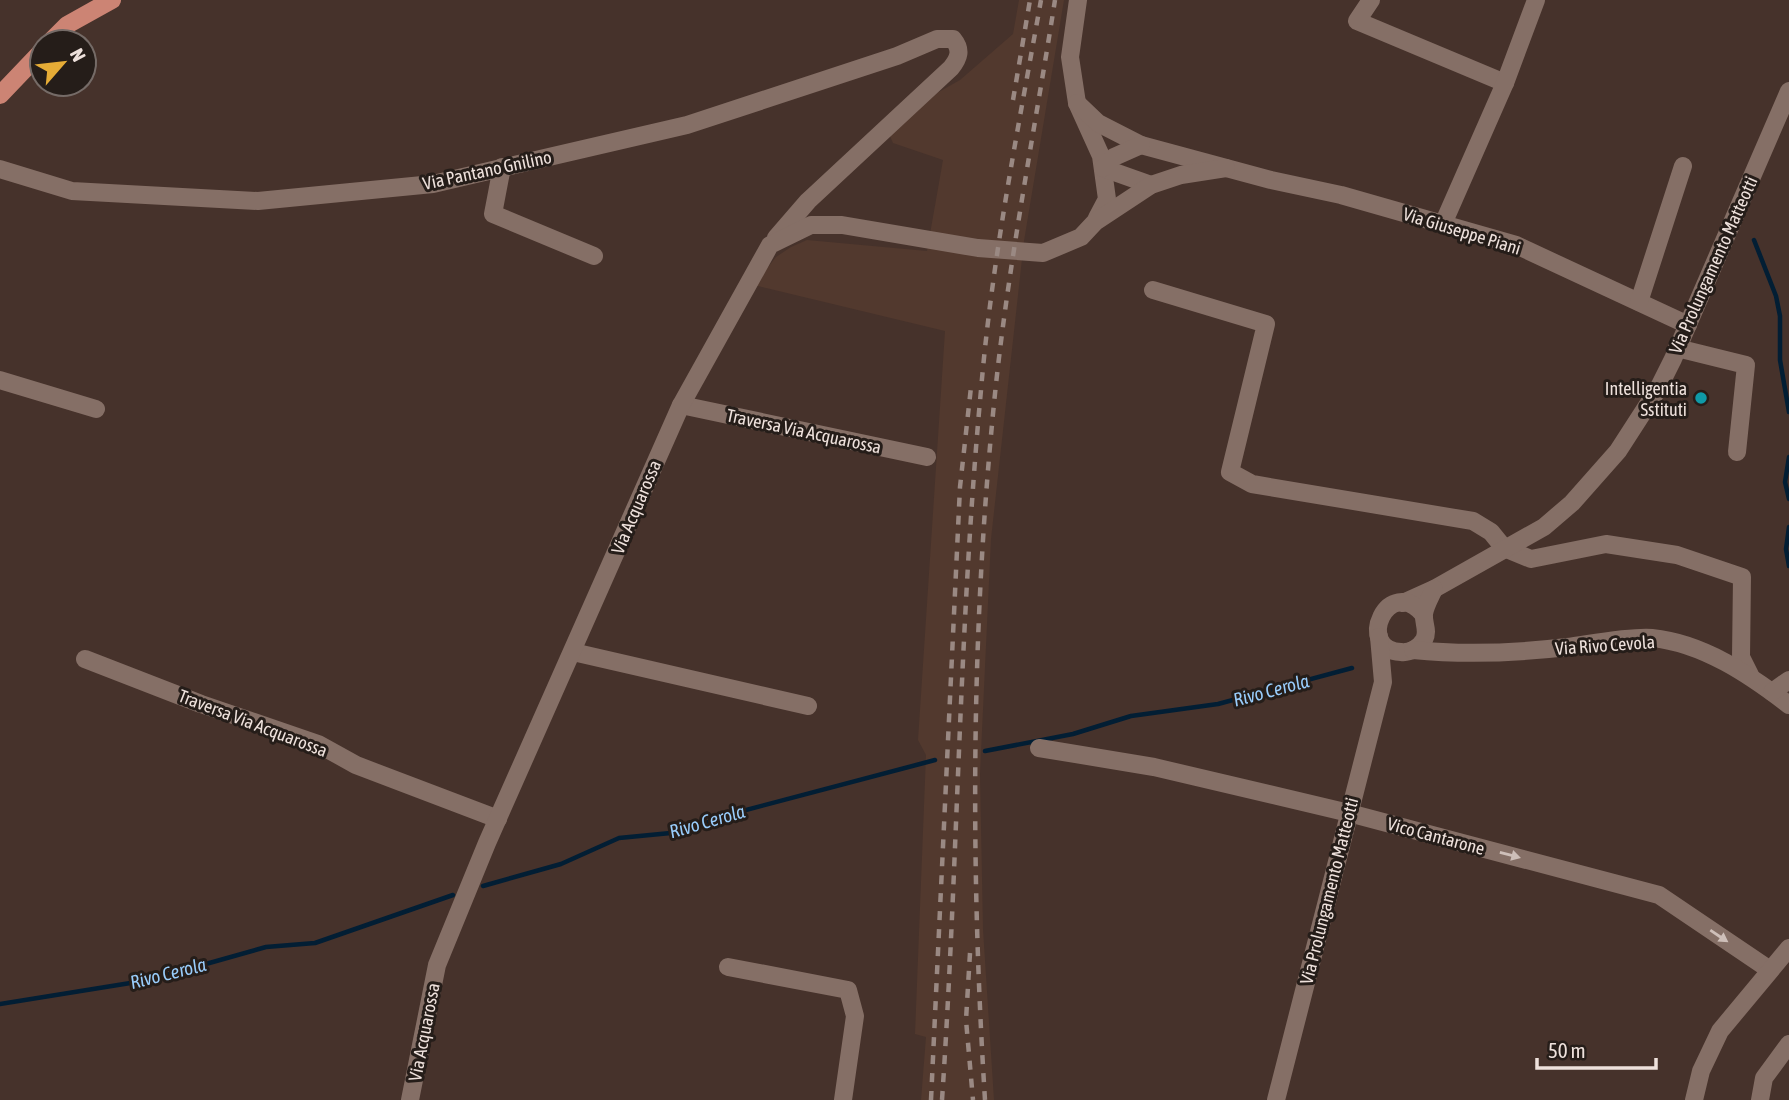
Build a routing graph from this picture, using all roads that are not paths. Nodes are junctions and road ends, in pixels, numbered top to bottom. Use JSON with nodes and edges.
{"nodes":[{"id":1,"x":112,"y":0,"type":"edge"},
{"id":2,"x":1078,"y":0,"type":"edge"},
{"id":3,"x":1371,"y":0,"type":"edge"},
{"id":4,"x":1536,"y":0,"type":"edge"},
{"id":5,"x":64,"y":28,"type":"edge"},
{"id":6,"x":958,"y":45,"type":"joint"},
{"id":7,"x":28,"y":66,"type":"edge"},
{"id":8,"x":1505,"y":83,"type":"junction"},
{"id":9,"x":1789,"y":91,"type":"edge"},
{"id":10,"x":0,"y":95,"type":"edge"},
{"id":11,"x":1077,"y":103,"type":"junction"},
{"id":12,"x":1141,"y":145,"type":"junction"},
{"id":13,"x":1683,"y":166,"type":"dead end"},
{"id":14,"x":502,"y":167,"type":"junction"},
{"id":15,"x":1103,"y":168,"type":"junction"},
{"id":16,"x":1226,"y":168,"type":"junction"},
{"id":17,"x":0,"y":169,"type":"edge"},
{"id":18,"x":1151,"y":185,"type":"junction"},
{"id":19,"x":1095,"y":222,"type":"junction"},
{"id":20,"x":1443,"y":224,"type":"junction"},
{"id":21,"x":770,"y":245,"type":"junction"},
{"id":22,"x":593,"y":256,"type":"dead end"},
{"id":23,"x":1153,"y":290,"type":"dead end"},
{"id":24,"x":1639,"y":302,"type":"junction"},
{"id":25,"x":1688,"y":325,"type":"junction"},
{"id":26,"x":1678,"y":348,"type":"junction"},
{"id":27,"x":0,"y":380,"type":"edge"},
{"id":28,"x":681,"y":405,"type":"junction"},
{"id":29,"x":96,"y":408,"type":"dead end"},
{"id":30,"x":1737,"y":452,"type":"dead end"},
{"id":31,"x":927,"y":457,"type":"dead end"},
{"id":32,"x":1504,"y":548,"type":"junction"},
{"id":33,"x":1434,"y":589,"type":"junction"},
{"id":34,"x":1403,"y":603,"type":"junction"},
{"id":35,"x":1425,"y":619,"type":"junction"},
{"id":36,"x":1379,"y":638,"type":"junction"},
{"id":37,"x":1409,"y":651,"type":"junction"},
{"id":38,"x":573,"y":652,"type":"junction"},
{"id":39,"x":1446,"y":654,"type":"junction"},
{"id":40,"x":85,"y":659,"type":"dead end"},
{"id":41,"x":1750,"y":676,"type":"junction"},
{"id":42,"x":1789,"y":680,"type":"edge"},
{"id":43,"x":1383,"y":682,"type":"junction"},
{"id":44,"x":1772,"y":692,"type":"junction"},
{"id":45,"x":1789,"y":705,"type":"edge"},
{"id":46,"x":808,"y":706,"type":"dead end"},
{"id":47,"x":1039,"y":748,"type":"dead end"},
{"id":48,"x":1349,"y":813,"type":"junction"},
{"id":49,"x":498,"y":819,"type":"junction"},
{"id":50,"x":1789,"y":948,"type":"edge"},
{"id":51,"x":728,"y":967,"type":"dead end"},
{"id":52,"x":1770,"y":971,"type":"junction"},
{"id":53,"x":1789,"y":1044,"type":"edge"},
{"id":54,"x":410,"y":1100,"type":"edge"},
{"id":55,"x":843,"y":1100,"type":"edge"},
{"id":56,"x":1276,"y":1100,"type":"edge"},
{"id":57,"x":1693,"y":1100,"type":"edge"},
{"id":58,"x":1760,"y":1100,"type":"edge"}],
"edges":[{"from":1,"to":5,"type":"main road"},
{"from":2,"to":11,"type":"street"},
{"from":3,"to":8,"type":"street"},
{"from":4,"to":8,"type":"street"},
{"from":6,"to":14,"type":"street","name":"Via Pantano Gnilino"},
{"from":6,"to":21,"type":"street","name":"Via Acquarossa"},
{"from":7,"to":10,"type":"main road"},
{"from":8,"to":20,"type":"street"},
{"from":9,"to":25,"type":"street","name":"Via Prolungamento Matteotti"},
{"from":11,"to":12,"type":"street","name":"Via Giuseppe Piani"},
{"from":11,"to":15,"type":"street"},
{"from":12,"to":15,"type":"street"},
{"from":12,"to":16,"type":"street","name":"Via Giuseppe Piani"},
{"from":13,"to":24,"type":"street"},
{"from":14,"to":17,"type":"street","name":"Via Pantano Gnilino"},
{"from":14,"to":22,"type":"street"},
{"from":15,"to":18,"type":"street"},
{"from":15,"to":19,"type":"street"},
{"from":16,"to":18,"type":"street"},
{"from":16,"to":20,"type":"street","name":"Via Giuseppe Piani"},
{"from":18,"to":19,"type":"street"},
{"from":19,"to":21,"type":"street"},
{"from":20,"to":24,"type":"street","name":"Via Giuseppe Piani"},
{"from":21,"to":28,"type":"street","name":"Via Acquarossa"},
{"from":23,"to":32,"type":"street"},
{"from":24,"to":25,"type":"street","name":"Via Giuseppe Piani"},
{"from":25,"to":26,"type":"street","name":"Via Prolungamento Matteotti"},
{"from":26,"to":30,"type":"street"},
{"from":26,"to":32,"type":"street","name":"Via Prolungamento Matteotti"},
{"from":27,"to":29,"type":"street"},
{"from":28,"to":31,"type":"street","name":"Traversa Via Acquarossa"},
{"from":28,"to":38,"type":"street","name":"Via Acquarossa"},
{"from":32,"to":33,"type":"street","name":"Via Prolungamento Matteotti"},
{"from":32,"to":41,"type":"street"},
{"from":33,"to":34,"type":"street","name":"Via Prolungamento Matteotti"},
{"from":33,"to":35,"type":"street","name":"Via Prolungamento Matteotti"},
{"from":34,"to":35,"type":"street"},
{"from":34,"to":36,"type":"street","name":"Via Prolungamento Matteotti"},
{"from":35,"to":37,"type":"street","name":"Via Prolungamento Matteotti"},
{"from":35,"to":39,"type":"street"},
{"from":36,"to":37,"type":"street"},
{"from":36,"to":43,"type":"street","name":"Via Prolungamento Matteotti"},
{"from":37,"to":39,"type":"street","name":"Via Rivo Cevola"},
{"from":37,"to":43,"type":"street","name":"Via Prolungamento Matteotti"},
{"from":38,"to":46,"type":"street"},
{"from":38,"to":49,"type":"street","name":"Via Acquarossa"},
{"from":39,"to":41,"type":"street","name":"Via Rivo Cevola"},
{"from":40,"to":49,"type":"street","name":"Traversa Via Acquarossa"},
{"from":41,"to":44,"type":"street","name":"Via Rivo Cevola"},
{"from":42,"to":44,"type":"street"},
{"from":43,"to":48,"type":"street","name":"Via Prolungamento Matteotti"},
{"from":44,"to":45,"type":"street","name":"Via Rivo Cevola"},
{"from":47,"to":48,"type":"street","name":"Vico Cantarone"},
{"from":48,"to":52,"type":"street","name":"Vico Cantarone","one_way":true},
{"from":48,"to":56,"type":"street","name":"Via Prolungamento Matteotti"},
{"from":49,"to":54,"type":"street","name":"Via Acquarossa"},
{"from":50,"to":52,"type":"street"},
{"from":51,"to":55,"type":"street"},
{"from":52,"to":57,"type":"street"},
{"from":53,"to":58,"type":"street"}]}
